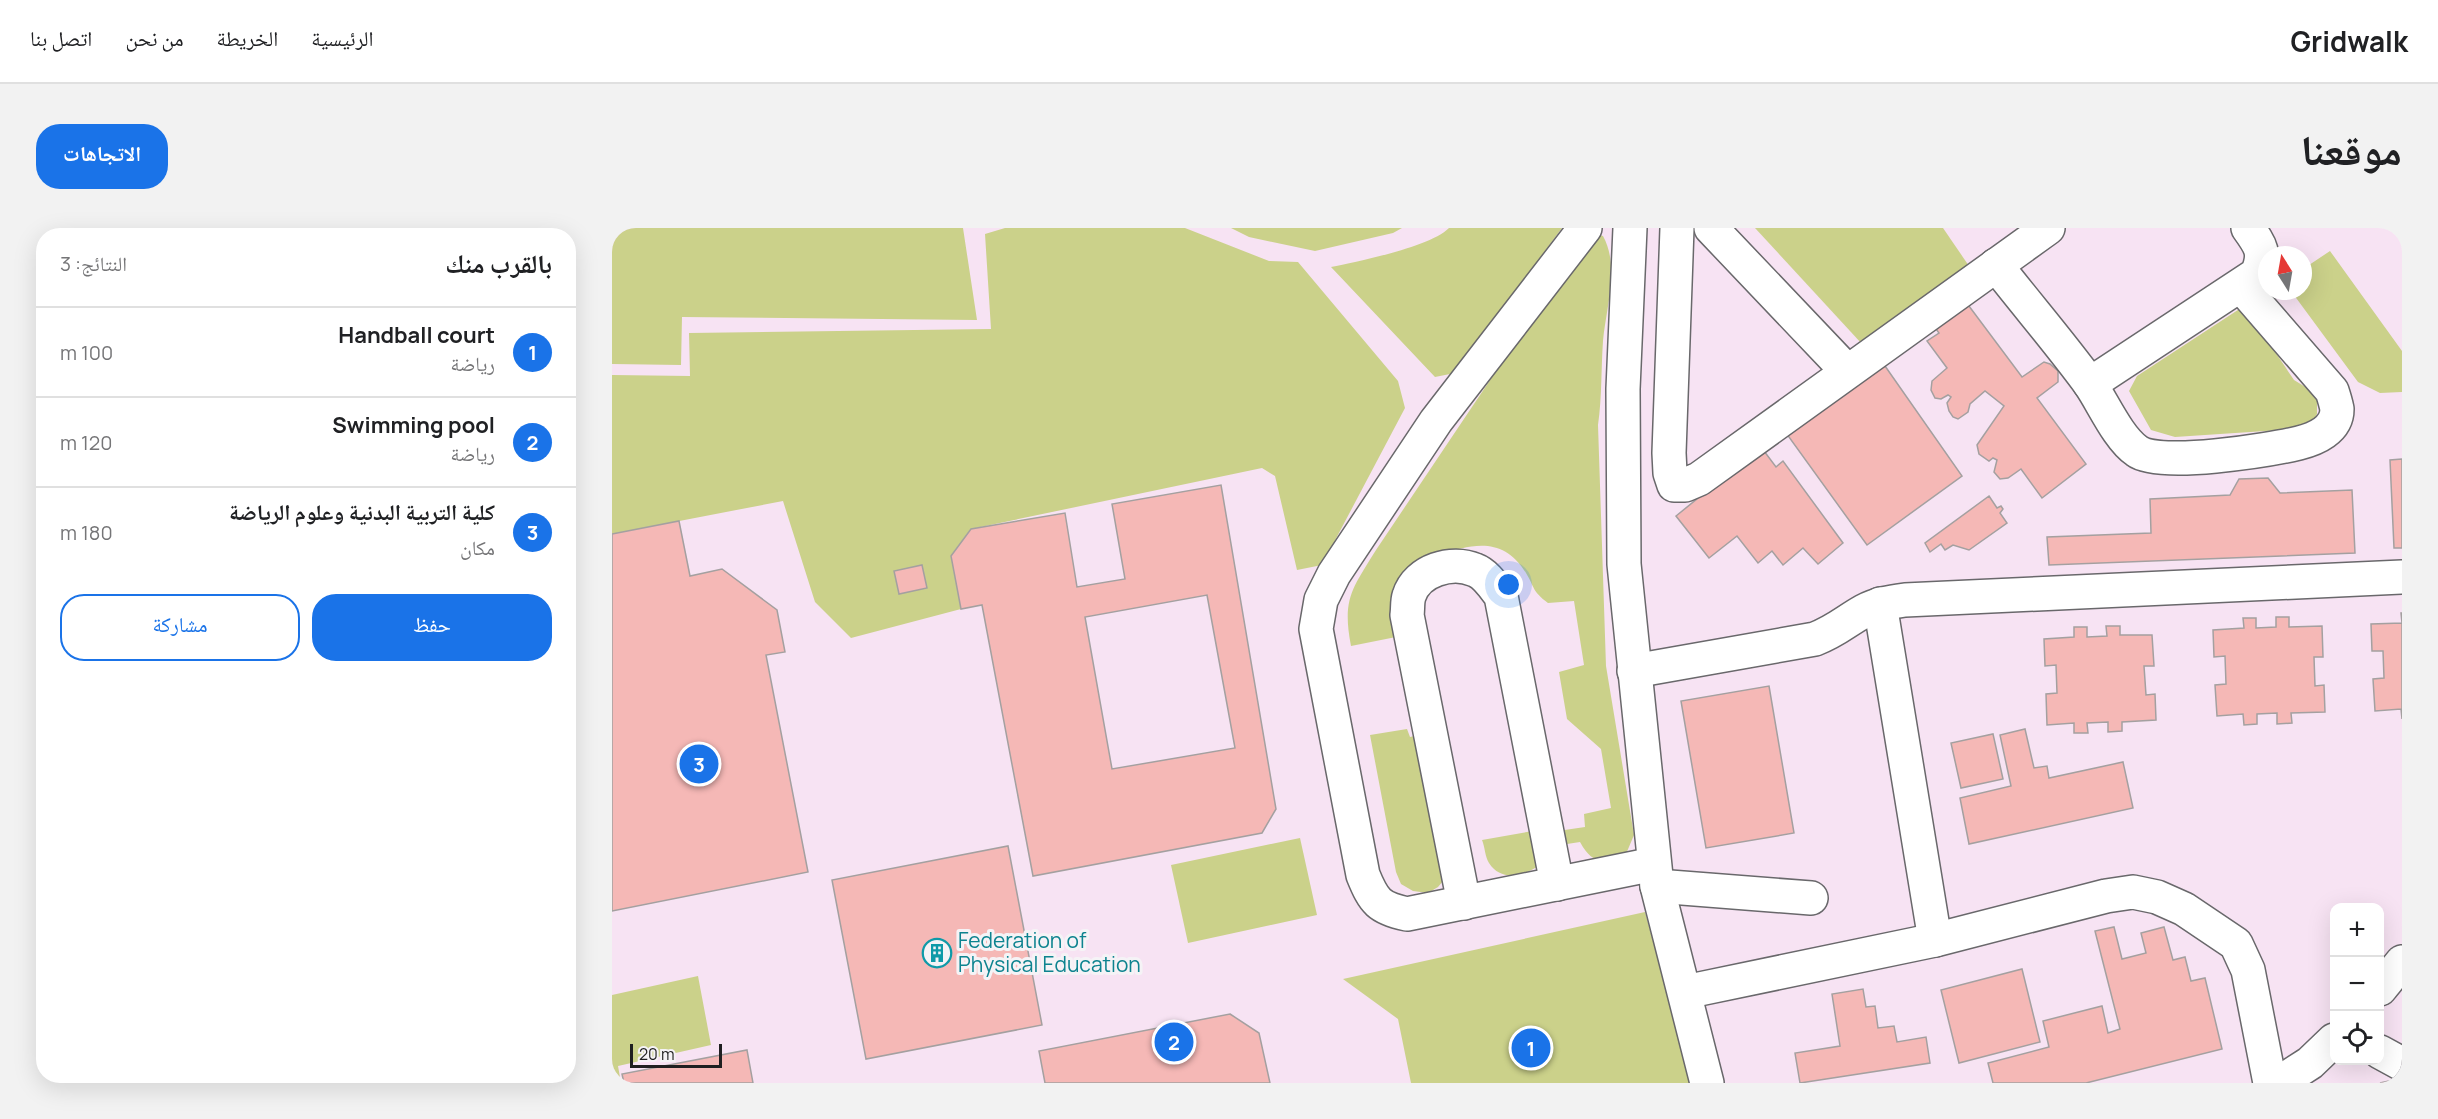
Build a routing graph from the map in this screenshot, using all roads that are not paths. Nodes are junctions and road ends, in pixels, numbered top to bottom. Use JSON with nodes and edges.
{"nodes":[{"id":1,"x":1585,"y":228,"type":"edge"},
{"id":2,"x":1630,"y":228,"type":"edge"},
{"id":3,"x":1677,"y":228,"type":"edge"},
{"id":4,"x":1711,"y":228,"type":"edge"},
{"id":5,"x":2048,"y":228,"type":"edge"},
{"id":6,"x":2248,"y":228,"type":"edge"},
{"id":7,"x":1996,"y":265,"type":"junction"},
{"id":8,"x":2241,"y":286,"type":"junction"},
{"id":9,"x":1847,"y":372,"type":"junction"},
{"id":10,"x":2090,"y":384,"type":"junction"},
{"id":11,"x":2402,"y":577,"type":"edge"},
{"id":12,"x":1881,"y":604,"type":"junction"},
{"id":13,"x":1634,"y":670,"type":"junction"},
{"id":14,"x":1656,"y":875,"type":"junction"},
{"id":15,"x":1557,"y":884,"type":"junction"},
{"id":16,"x":1811,"y":898,"type":"dead end"},
{"id":17,"x":1464,"y":903,"type":"junction"},
{"id":18,"x":1935,"y":940,"type":"junction"},
{"id":19,"x":2402,"y":962,"type":"edge"},
{"id":20,"x":2384,"y":983,"type":"edge"},
{"id":21,"x":1685,"y":992,"type":"junction"},
{"id":22,"x":2330,"y":1044,"type":"edge"},
{"id":23,"x":2384,"y":1055,"type":"edge"},
{"id":24,"x":2402,"y":1064,"type":"edge"},
{"id":25,"x":1707,"y":1083,"type":"edge"},
{"id":26,"x":2270,"y":1083,"type":"edge"},
{"id":27,"x":2279,"y":1083,"type":"edge"}],
"edges":[{"from":1,"to":17,"type":"lane"},
{"from":2,"to":13,"type":"lane"},
{"from":3,"to":9,"type":"lane"},
{"from":4,"to":9,"type":"lane"},
{"from":5,"to":7,"type":"lane"},
{"from":6,"to":8,"type":"lane"},
{"from":7,"to":9,"type":"lane"},
{"from":7,"to":10,"type":"lane"},
{"from":8,"to":10,"type":"lane"},
{"from":8,"to":10,"type":"lane"},
{"from":11,"to":12,"type":"lane"},
{"from":12,"to":13,"type":"lane"},
{"from":12,"to":18,"type":"lane"},
{"from":13,"to":14,"type":"lane"},
{"from":14,"to":15,"type":"lane"},
{"from":14,"to":16,"type":"lane"},
{"from":14,"to":21,"type":"lane"},
{"from":15,"to":17,"type":"lane"},
{"from":15,"to":17,"type":"lane"},
{"from":18,"to":21,"type":"lane"},
{"from":18,"to":26,"type":"lane"},
{"from":19,"to":20,"type":"lane"},
{"from":21,"to":25,"type":"lane"},
{"from":22,"to":27,"type":"lane"},
{"from":23,"to":24,"type":"lane"}]}
